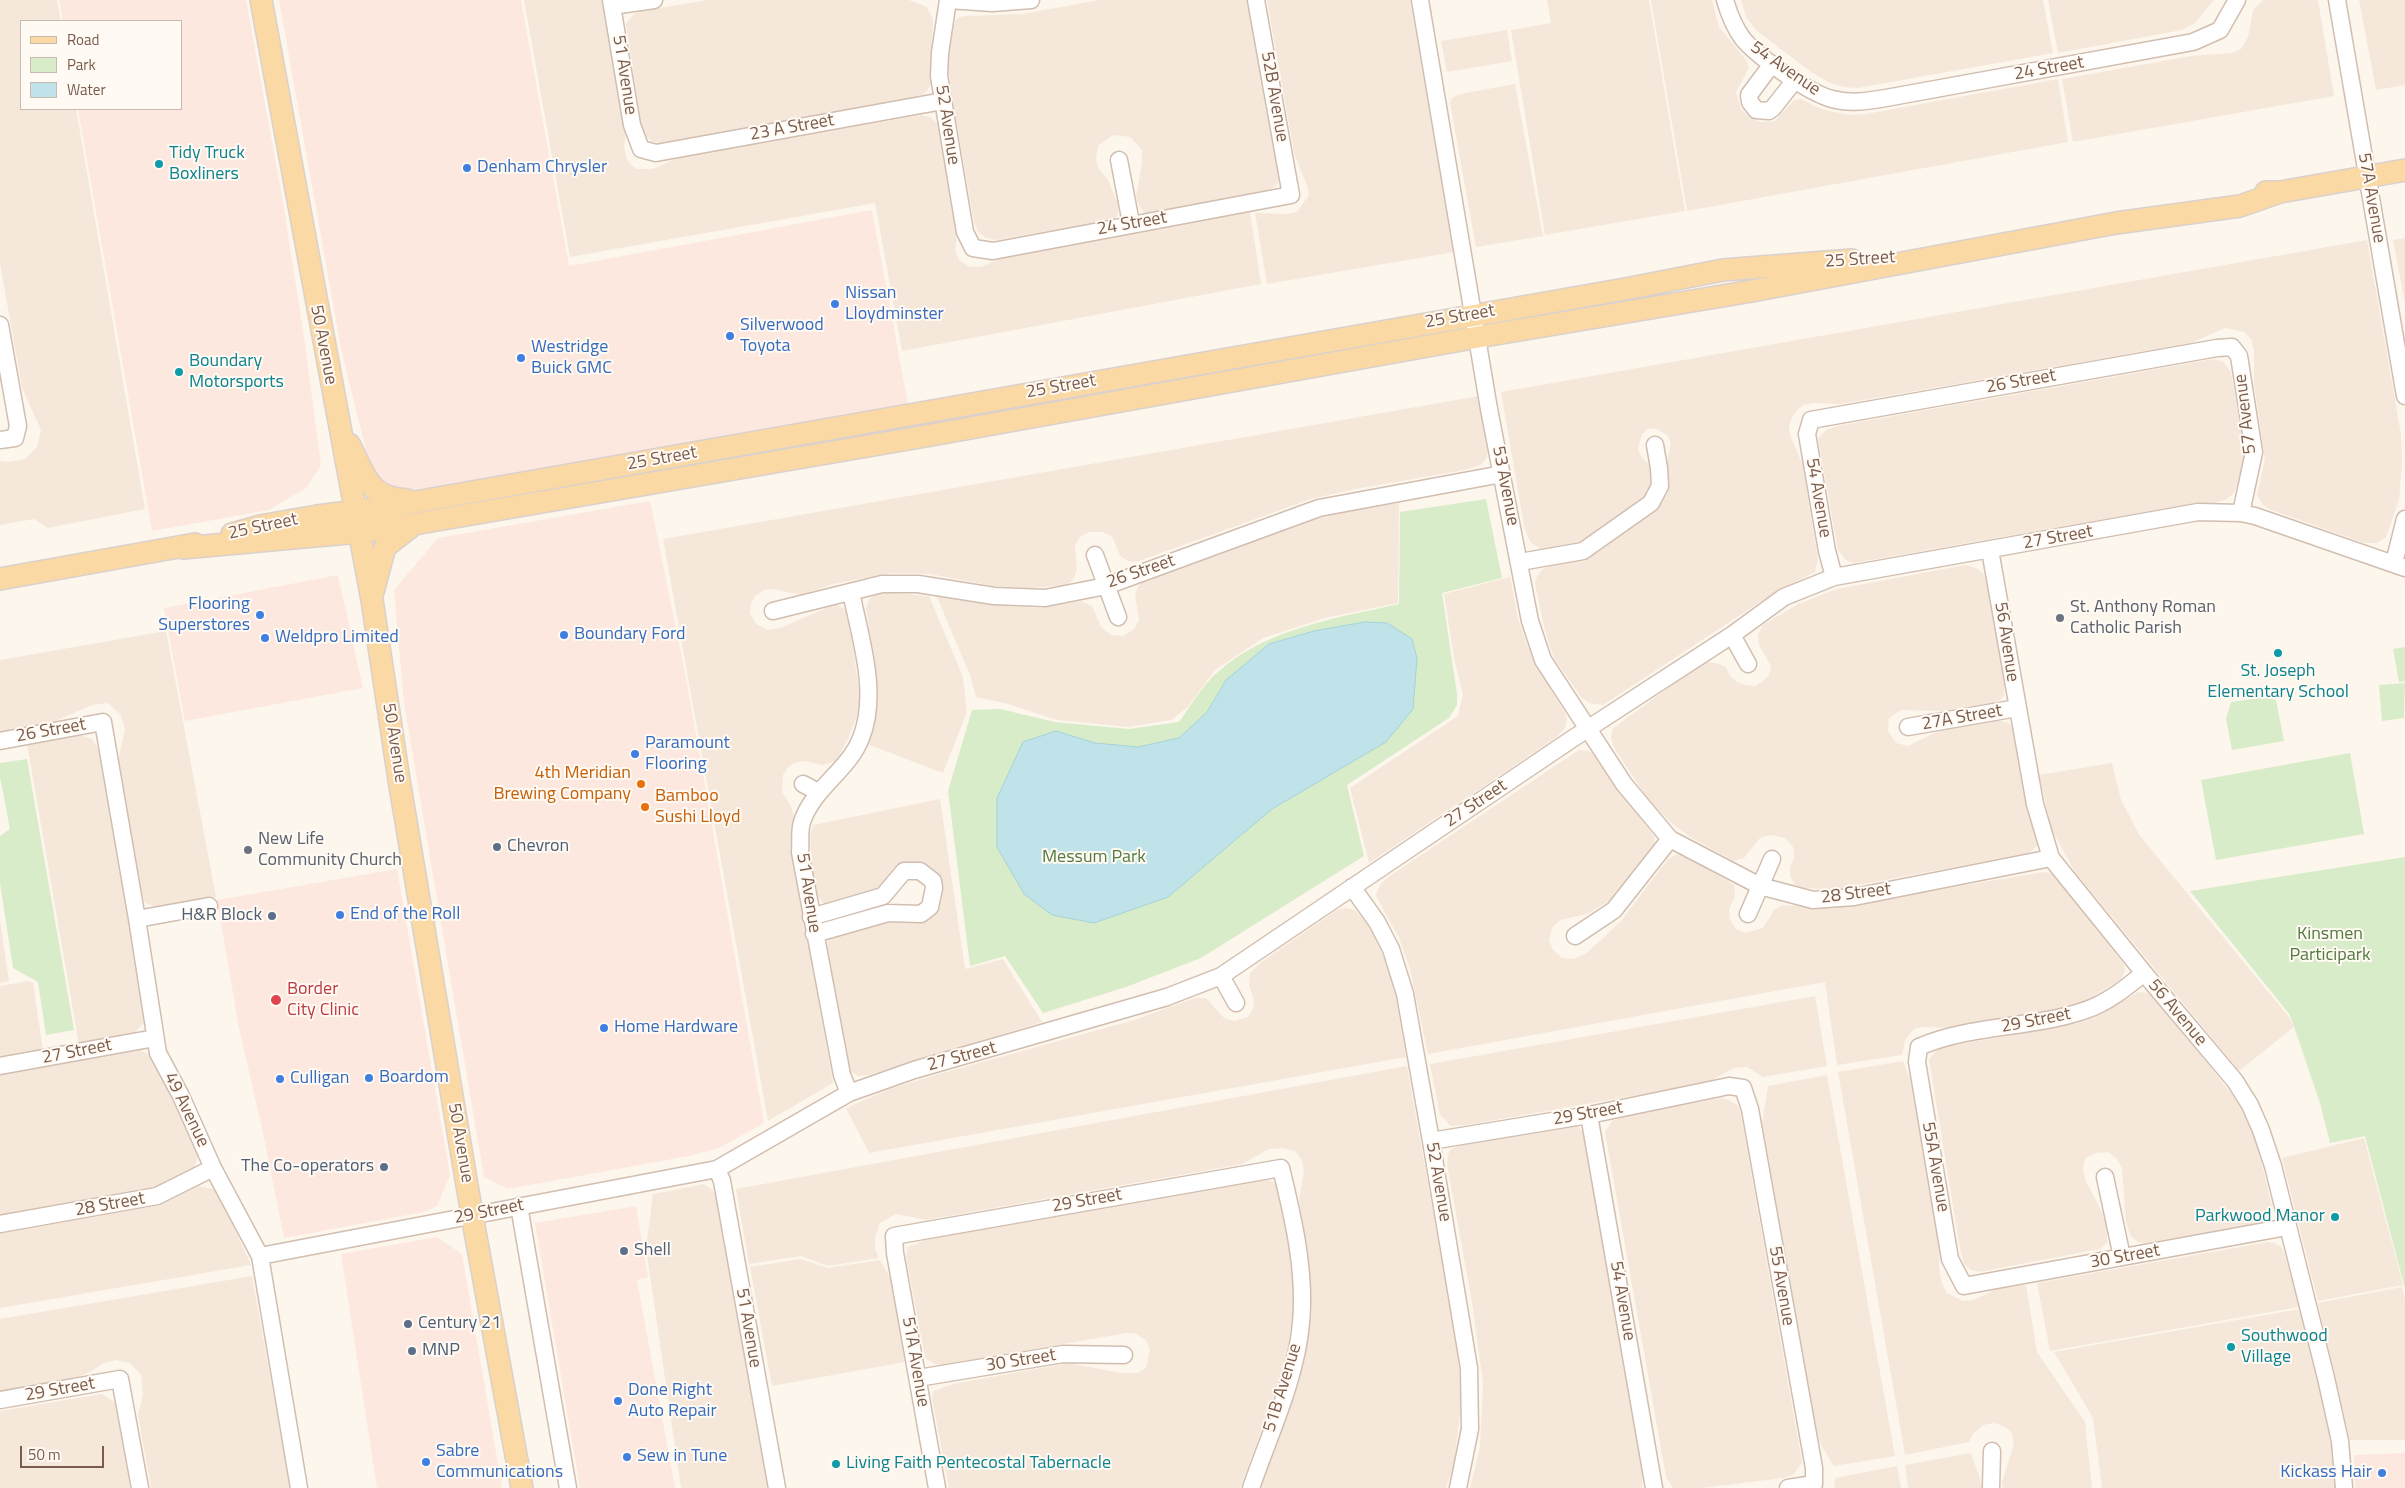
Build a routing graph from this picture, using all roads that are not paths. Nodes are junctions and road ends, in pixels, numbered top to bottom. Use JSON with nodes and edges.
{"nodes":[{"id":1,"x":261,"y":0,"type":"edge"},
{"id":2,"x":654,"y":0,"type":"edge"},
{"id":3,"x":949,"y":0,"type":"edge"},
{"id":4,"x":1031,"y":0,"type":"edge"},
{"id":5,"x":1256,"y":0,"type":"edge"},
{"id":6,"x":1420,"y":0,"type":"edge"},
{"id":7,"x":1725,"y":0,"type":"edge"},
{"id":8,"x":2237,"y":0,"type":"edge"},
{"id":9,"x":2337,"y":0,"type":"edge"},
{"id":10,"x":612,"y":3,"type":"edge"},
{"id":11,"x":1772,"y":64,"type":"junction"},
{"id":12,"x":1795,"y":80,"type":"junction"},
{"id":13,"x":943,"y":101,"type":"junction"},
{"id":14,"x":1841,"y":101,"type":"joint"},
{"id":15,"x":641,"y":149,"type":"joint"},
{"id":16,"x":1119,"y":160,"type":"dead end"},
{"id":17,"x":2405,"y":170,"type":"edge"},
{"id":18,"x":2368,"y":176,"type":"junction"},
{"id":19,"x":1291,"y":195,"type":"joint"},
{"id":20,"x":1131,"y":223,"type":"junction"},
{"id":21,"x":973,"y":248,"type":"joint"},
{"id":22,"x":1942,"y":254,"type":"junction"},
{"id":23,"x":1473,"y":315,"type":"junction"},
{"id":24,"x":0,"y":325,"type":"edge"},
{"id":25,"x":2399,"y":326,"type":"edge"},
{"id":26,"x":1478,"y":337,"type":"junction"},
{"id":27,"x":2232,"y":348,"type":"joint"},
{"id":28,"x":2405,"y":396,"type":"edge"},
{"id":29,"x":1811,"y":420,"type":"joint"},
{"id":30,"x":339,"y":425,"type":"junction"},
{"id":31,"x":0,"y":440,"type":"edge"},
{"id":32,"x":1655,"y":445,"type":"dead end"},
{"id":33,"x":1502,"y":474,"type":"junction"},
{"id":34,"x":420,"y":501,"type":"junction"},
{"id":35,"x":2241,"y":512,"type":"junction"},
{"id":36,"x":2405,"y":519,"type":"edge"},
{"id":37,"x":357,"y":522,"type":"junction"},
{"id":38,"x":414,"y":524,"type":"junction"},
{"id":39,"x":1990,"y":550,"type":"junction"},
{"id":40,"x":1095,"y":555,"type":"dead end"},
{"id":41,"x":1520,"y":562,"type":"junction"},
{"id":42,"x":2399,"y":566,"type":"edge"},
{"id":43,"x":1834,"y":577,"type":"junction"},
{"id":44,"x":0,"y":579,"type":"edge"},
{"id":45,"x":1106,"y":586,"type":"junction"},
{"id":46,"x":851,"y":592,"type":"junction"},
{"id":47,"x":372,"y":600,"type":"junction"},
{"id":48,"x":773,"y":610,"type":"dead end"},
{"id":49,"x":1118,"y":617,"type":"dead end"},
{"id":50,"x":1732,"y":635,"type":"junction"},
{"id":51,"x":1748,"y":664,"type":"dead end"},
{"id":52,"x":2016,"y":708,"type":"junction"},
{"id":53,"x":102,"y":722,"type":"joint"},
{"id":54,"x":1908,"y":727,"type":"dead end"},
{"id":55,"x":1588,"y":729,"type":"junction"},
{"id":56,"x":0,"y":741,"type":"edge"},
{"id":57,"x":803,"y":784,"type":"dead end"},
{"id":58,"x":818,"y":792,"type":"junction"},
{"id":59,"x":1670,"y":839,"type":"junction"},
{"id":60,"x":2052,"y":858,"type":"junction"},
{"id":61,"x":1772,"y":860,"type":"dead end"},
{"id":62,"x":1760,"y":886,"type":"junction"},
{"id":63,"x":1352,"y":887,"type":"junction"},
{"id":64,"x":883,"y":896,"type":"junction"},
{"id":65,"x":209,"y":906,"type":"dead end"},
{"id":66,"x":847,"y":908,"type":"junction"},
{"id":67,"x":888,"y":913,"type":"junction"},
{"id":68,"x":1748,"y":914,"type":"dead end"},
{"id":69,"x":811,"y":917,"type":"junction"},
{"id":70,"x":137,"y":919,"type":"junction"},
{"id":71,"x":852,"y":925,"type":"junction"},
{"id":72,"x":814,"y":934,"type":"junction"},
{"id":73,"x":1575,"y":936,"type":"dead end"},
{"id":74,"x":2144,"y":973,"type":"junction"},
{"id":75,"x":1221,"y":976,"type":"junction"},
{"id":76,"x":1236,"y":1003,"type":"dead end"},
{"id":77,"x":155,"y":1038,"type":"junction"},
{"id":78,"x":1919,"y":1047,"type":"joint"},
{"id":79,"x":0,"y":1066,"type":"edge"},
{"id":80,"x":1743,"y":1088,"type":"joint"},
{"id":81,"x":849,"y":1092,"type":"junction"},
{"id":82,"x":1589,"y":1114,"type":"junction"},
{"id":83,"x":1431,"y":1141,"type":"junction"},
{"id":84,"x":213,"y":1168,"type":"junction"},
{"id":85,"x":1281,"y":1168,"type":"joint"},
{"id":86,"x":717,"y":1169,"type":"junction"},
{"id":87,"x":2105,"y":1177,"type":"dead end"},
{"id":88,"x":519,"y":1206,"type":"junction"},
{"id":89,"x":472,"y":1215,"type":"junction"},
{"id":90,"x":0,"y":1224,"type":"edge"},
{"id":91,"x":2287,"y":1228,"type":"junction"},
{"id":92,"x":894,"y":1236,"type":"joint"},
{"id":93,"x":260,"y":1256,"type":"junction"},
{"id":94,"x":2122,"y":1257,"type":"junction"},
{"id":95,"x":1964,"y":1286,"type":"joint"},
{"id":96,"x":1124,"y":1355,"type":"dead end"},
{"id":97,"x":918,"y":1378,"type":"junction"},
{"id":98,"x":0,"y":1400,"type":"edge"},
{"id":99,"x":1992,"y":1451,"type":"dead end"},
{"id":100,"x":140,"y":1488,"type":"edge"},
{"id":101,"x":300,"y":1488,"type":"edge"},
{"id":102,"x":522,"y":1488,"type":"edge"},
{"id":103,"x":568,"y":1488,"type":"edge"},
{"id":104,"x":777,"y":1488,"type":"edge"},
{"id":105,"x":937,"y":1488,"type":"edge"},
{"id":106,"x":1251,"y":1488,"type":"edge"},
{"id":107,"x":1458,"y":1488,"type":"edge"},
{"id":108,"x":1654,"y":1488,"type":"edge"},
{"id":109,"x":1788,"y":1488,"type":"edge"},
{"id":110,"x":1991,"y":1488,"type":"edge"},
{"id":111,"x":2344,"y":1488,"type":"edge"}],
"edges":[{"from":1,"to":30,"type":"main road","name":"50 Avenue"},
{"from":2,"to":10,"type":"street"},
{"from":3,"to":4,"type":"street"},
{"from":3,"to":13,"type":"street","name":"52 Avenue"},
{"from":5,"to":19,"type":"street","name":"52B Avenue"},
{"from":6,"to":23,"type":"street","name":"53 Avenue"},
{"from":7,"to":11,"type":"street","name":"54 Avenue"},
{"from":8,"to":14,"type":"street","name":"24 Street"},
{"from":9,"to":18,"type":"street","name":"57A Avenue"},
{"from":10,"to":15,"type":"street","name":"51 Avenue"},
{"from":11,"to":12,"type":"street","name":"54 Avenue"},
{"from":11,"to":12,"type":"street"},
{"from":12,"to":14,"type":"street","name":"54 Avenue"},
{"from":13,"to":15,"type":"street","name":"23 A Street"},
{"from":13,"to":21,"type":"street","name":"52 Avenue"},
{"from":16,"to":20,"type":"street"},
{"from":17,"to":18,"type":"main road","name":"25 Street"},
{"from":18,"to":22,"type":"main road","name":"25 Street"},
{"from":18,"to":25,"type":"street","name":"57A Avenue"},
{"from":19,"to":20,"type":"street","name":"24 Street"},
{"from":20,"to":21,"type":"street","name":"24 Street"},
{"from":22,"to":23,"type":"main road","name":"25 Street"},
{"from":22,"to":26,"type":"main road","name":"25 Street"},
{"from":23,"to":26,"type":"street","name":"53 Avenue"},
{"from":23,"to":34,"type":"main road","name":"25 Street"},
{"from":24,"to":31,"type":"street"},
{"from":25,"to":28,"type":"street","name":"57A Avenue"},
{"from":26,"to":33,"type":"street","name":"53 Avenue"},
{"from":26,"to":38,"type":"main road","name":"25 Street"},
{"from":27,"to":29,"type":"street","name":"26 Street"},
{"from":27,"to":35,"type":"street","name":"57 Avenue"},
{"from":29,"to":43,"type":"street","name":"54 Avenue"},
{"from":30,"to":34,"type":"main road"},
{"from":30,"to":37,"type":"main road","name":"50 Avenue"},
{"from":32,"to":41,"type":"street"},
{"from":33,"to":41,"type":"street","name":"53 Avenue"},
{"from":33,"to":45,"type":"street","name":"26 Street"},
{"from":34,"to":37,"type":"main road","name":"25 Street"},
{"from":35,"to":39,"type":"street","name":"27 Street"},
{"from":35,"to":42,"type":"street","name":"27 Street"},
{"from":36,"to":42,"type":"street"},
{"from":37,"to":38,"type":"main road","name":"25 Street"},
{"from":37,"to":44,"type":"main road","name":"25 Street"},
{"from":37,"to":47,"type":"main road","name":"50 Avenue"},
{"from":38,"to":47,"type":"main road"},
{"from":39,"to":43,"type":"street","name":"27 Street"},
{"from":39,"to":52,"type":"street","name":"56 Avenue"},
{"from":40,"to":45,"type":"street"},
{"from":41,"to":55,"type":"street","name":"53 Avenue"},
{"from":43,"to":50,"type":"street","name":"27 Street"},
{"from":45,"to":46,"type":"street","name":"26 Street"},
{"from":45,"to":49,"type":"street"},
{"from":46,"to":48,"type":"street","name":"26 Street"},
{"from":46,"to":58,"type":"street","name":"51 Avenue"},
{"from":47,"to":89,"type":"main road","name":"50 Avenue"},
{"from":50,"to":51,"type":"street"},
{"from":50,"to":55,"type":"street","name":"27 Street"},
{"from":52,"to":54,"type":"street","name":"27A Street"},
{"from":52,"to":60,"type":"street","name":"56 Avenue"},
{"from":53,"to":56,"type":"street","name":"26 Street"},
{"from":53,"to":70,"type":"street","name":"49 Avenue"},
{"from":55,"to":59,"type":"street","name":"53 Avenue"},
{"from":55,"to":63,"type":"street","name":"27 Street"},
{"from":57,"to":58,"type":"street"},
{"from":58,"to":69,"type":"street","name":"51 Avenue"},
{"from":59,"to":62,"type":"street","name":"28 Street"},
{"from":59,"to":73,"type":"street"},
{"from":60,"to":62,"type":"street","name":"28 Street"},
{"from":60,"to":74,"type":"street","name":"56 Avenue"},
{"from":61,"to":62,"type":"street"},
{"from":62,"to":68,"type":"street"},
{"from":63,"to":75,"type":"street","name":"27 Street"},
{"from":63,"to":83,"type":"street","name":"52 Avenue"},
{"from":64,"to":66,"type":"street"},
{"from":64,"to":67,"type":"street"},
{"from":64,"to":67,"type":"street"},
{"from":65,"to":70,"type":"street"},
{"from":66,"to":69,"type":"street"},
{"from":66,"to":71,"type":"street"},
{"from":67,"to":71,"type":"street"},
{"from":69,"to":72,"type":"street","name":"51 Avenue"},
{"from":70,"to":77,"type":"street","name":"49 Avenue"},
{"from":71,"to":72,"type":"street"},
{"from":72,"to":81,"type":"street","name":"51 Avenue"},
{"from":74,"to":78,"type":"street","name":"29 Street"},
{"from":74,"to":91,"type":"street","name":"56 Avenue"},
{"from":75,"to":76,"type":"street"},
{"from":75,"to":81,"type":"street","name":"27 Street"},
{"from":77,"to":79,"type":"street","name":"27 Street"},
{"from":77,"to":84,"type":"street","name":"49 Avenue"},
{"from":78,"to":95,"type":"street","name":"55A Avenue"},
{"from":80,"to":82,"type":"street","name":"29 Street"},
{"from":80,"to":109,"type":"street","name":"55 Avenue"},
{"from":81,"to":86,"type":"street","name":"27 Street"},
{"from":82,"to":83,"type":"street","name":"29 Street"},
{"from":82,"to":108,"type":"street","name":"54 Avenue"},
{"from":83,"to":107,"type":"street","name":"52 Avenue"},
{"from":84,"to":90,"type":"street","name":"28 Street"},
{"from":84,"to":93,"type":"street","name":"49 Avenue"},
{"from":85,"to":92,"type":"street","name":"29 Street"},
{"from":85,"to":106,"type":"street","name":"51B Avenue"},
{"from":86,"to":88,"type":"street","name":"29 Street"},
{"from":86,"to":104,"type":"street","name":"51 Avenue"},
{"from":87,"to":94,"type":"street"},
{"from":88,"to":89,"type":"street","name":"29 Street"},
{"from":88,"to":103,"type":"street"},
{"from":89,"to":93,"type":"street","name":"29 Street"},
{"from":89,"to":102,"type":"main road","name":"50 Avenue"},
{"from":91,"to":94,"type":"street","name":"30 Street"},
{"from":91,"to":111,"type":"street","name":"56 Avenue"},
{"from":92,"to":97,"type":"street","name":"51A Avenue"},
{"from":93,"to":101,"type":"street","name":"49 Avenue"},
{"from":94,"to":95,"type":"street","name":"30 Street"},
{"from":96,"to":97,"type":"street","name":"30 Street"},
{"from":97,"to":105,"type":"street","name":"51A Avenue"},
{"from":98,"to":100,"type":"street","name":"29 Street"},
{"from":99,"to":110,"type":"street"}]}
